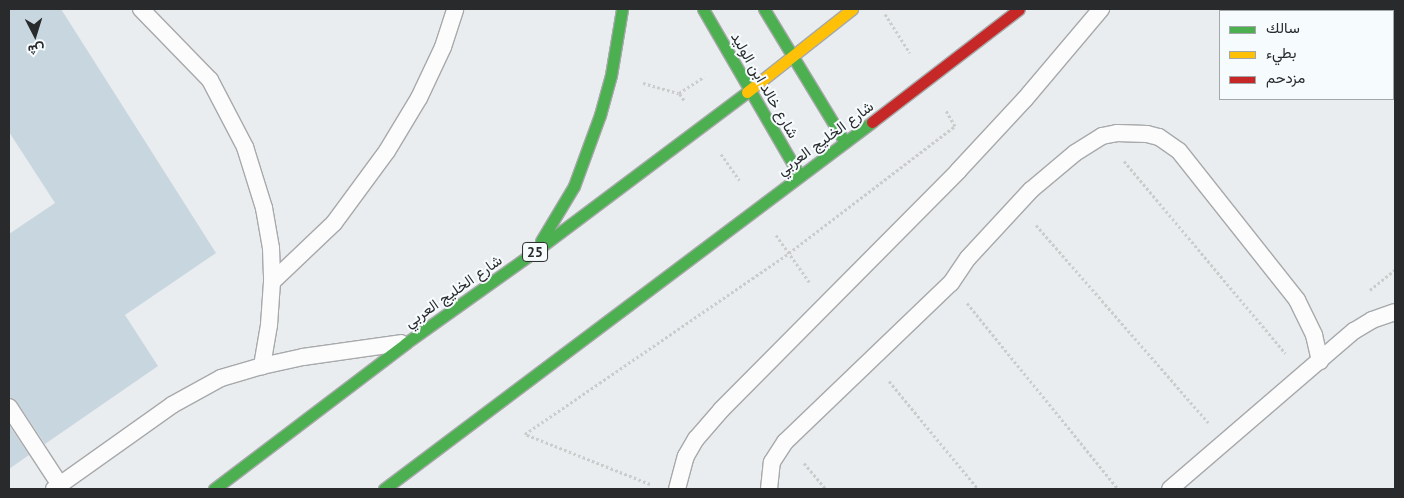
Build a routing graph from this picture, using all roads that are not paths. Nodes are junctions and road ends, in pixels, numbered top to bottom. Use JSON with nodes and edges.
{"nodes":[{"id":1,"x":141,"y":9,"type":"edge"},
{"id":2,"x":455,"y":9,"type":"edge"},
{"id":3,"x":622,"y":9,"type":"edge"},
{"id":4,"x":703,"y":9,"type":"edge"},
{"id":5,"x":764,"y":9,"type":"edge"},
{"id":6,"x":852,"y":9,"type":"edge"},
{"id":7,"x":1019,"y":9,"type":"edge"},
{"id":8,"x":1101,"y":9,"type":"edge"},
{"id":9,"x":794,"y":56,"type":"junction"},
{"id":10,"x":751,"y":90,"type":"junction"},
{"id":11,"x":845,"y":142,"type":"junction"},
{"id":12,"x":800,"y":176,"type":"junction"},
{"id":13,"x":534,"y":252,"type":"junction"},
{"id":14,"x":272,"y":282,"type":"junction"},
{"id":15,"x":1395,"y":312,"type":"edge"},
{"id":16,"x":406,"y":343,"type":"junction"},
{"id":17,"x":1320,"y":360,"type":"junction"},
{"id":18,"x":262,"y":366,"type":"junction"},
{"id":19,"x":9,"y":407,"type":"edge"},
{"id":20,"x":57,"y":487,"type":"edge"},
{"id":21,"x":214,"y":489,"type":"edge"},
{"id":22,"x":384,"y":489,"type":"edge"},
{"id":23,"x":677,"y":489,"type":"edge"},
{"id":24,"x":769,"y":489,"type":"edge"},
{"id":25,"x":1170,"y":489,"type":"edge"}],
"edges":[{"from":1,"to":14,"type":"lane"},
{"from":2,"to":14,"type":"lane"},
{"from":3,"to":13,"type":"main road"},
{"from":4,"to":10,"type":"main road","name":"شارع خالد ابن الوليد"},
{"from":5,"to":9,"type":"main road"},
{"from":6,"to":9,"type":"main road","name":"شارع الخليج العربي","number":"25"},
{"from":7,"to":11,"type":"main road","name":"شارع الخليج العربي"},
{"from":8,"to":23,"type":"lane"},
{"from":9,"to":10,"type":"main road","name":"شارع الخليج العربي","number":"25"},
{"from":9,"to":11,"type":"main road"},
{"from":10,"to":12,"type":"main road","name":"شارع خالد ابن الوليد"},
{"from":10,"to":13,"type":"main road","name":"شارع الخليج العربي","number":"25"},
{"from":11,"to":12,"type":"main road","name":"شارع الخليج العربي"},
{"from":12,"to":22,"type":"main road","name":"شارع الخليج العربي"},
{"from":13,"to":16,"type":"main road","name":"شارع الخليج العربي","number":"25"},
{"from":14,"to":18,"type":"lane"},
{"from":15,"to":17,"type":"lane"},
{"from":16,"to":18,"type":"lane"},
{"from":16,"to":21,"type":"main road","name":"شارع الخليج العربي","number":"25"},
{"from":17,"to":24,"type":"lane"},
{"from":17,"to":25,"type":"lane"},
{"from":18,"to":20,"type":"lane"},
{"from":19,"to":20,"type":"lane"}]}
